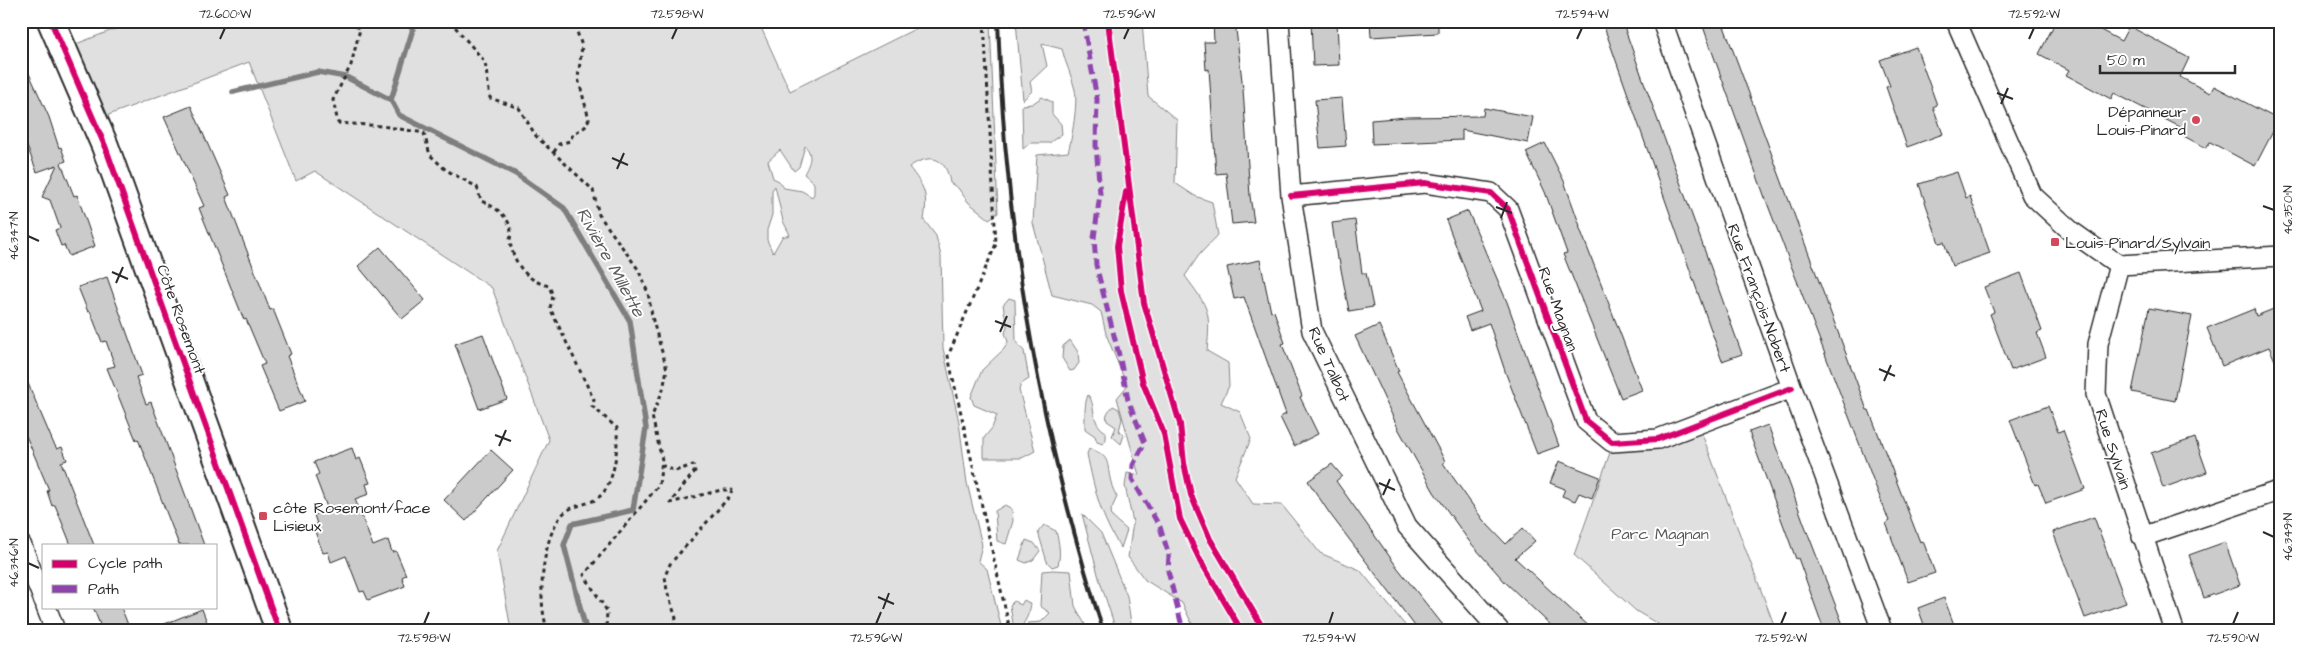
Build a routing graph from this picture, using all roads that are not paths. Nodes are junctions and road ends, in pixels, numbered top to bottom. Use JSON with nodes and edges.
{"nodes":[{"id":1,"x":51,"y":21,"type":"edge"},
{"id":2,"x":1279,"y":21,"type":"edge"},
{"id":3,"x":1662,"y":21,"type":"edge"},
{"id":4,"x":1956,"y":21,"type":"edge"},
{"id":5,"x":1291,"y":196,"type":"junction"},
{"id":6,"x":2281,"y":256,"type":"edge"},
{"id":7,"x":2119,"y":265,"type":"junction"},
{"id":8,"x":1792,"y":388,"type":"junction"},
{"id":9,"x":2281,"y":490,"type":"edge"},
{"id":10,"x":2142,"y":537,"type":"junction"},
{"id":11,"x":21,"y":544,"type":"edge"},
{"id":12,"x":42,"y":596,"type":"edge"},
{"id":13,"x":46,"y":608,"type":"edge"},
{"id":14,"x":55,"y":630,"type":"edge"},
{"id":15,"x":279,"y":630,"type":"edge"},
{"id":16,"x":1499,"y":630,"type":"edge"},
{"id":17,"x":1882,"y":630,"type":"edge"},
{"id":18,"x":2174,"y":630,"type":"edge"}],
"edges":[{"from":1,"to":15,"type":"street","name":"Côte Rosemont"},
{"from":2,"to":5,"type":"street","name":"Rue Talbot"},
{"from":3,"to":8,"type":"street","name":"Rue François-Nobert"},
{"from":4,"to":7,"type":"street"},
{"from":5,"to":8,"type":"street","name":"Rue Magnan"},
{"from":5,"to":16,"type":"street","name":"Rue Talbot"},
{"from":6,"to":7,"type":"street"},
{"from":7,"to":10,"type":"street","name":"Rue Sylvain"},
{"from":8,"to":17,"type":"street","name":"Rue François-Nobert"},
{"from":9,"to":10,"type":"street"},
{"from":10,"to":18,"type":"street","name":"Rue Sylvain"},
{"from":11,"to":12,"type":"street"},
{"from":13,"to":14,"type":"street"}]}
